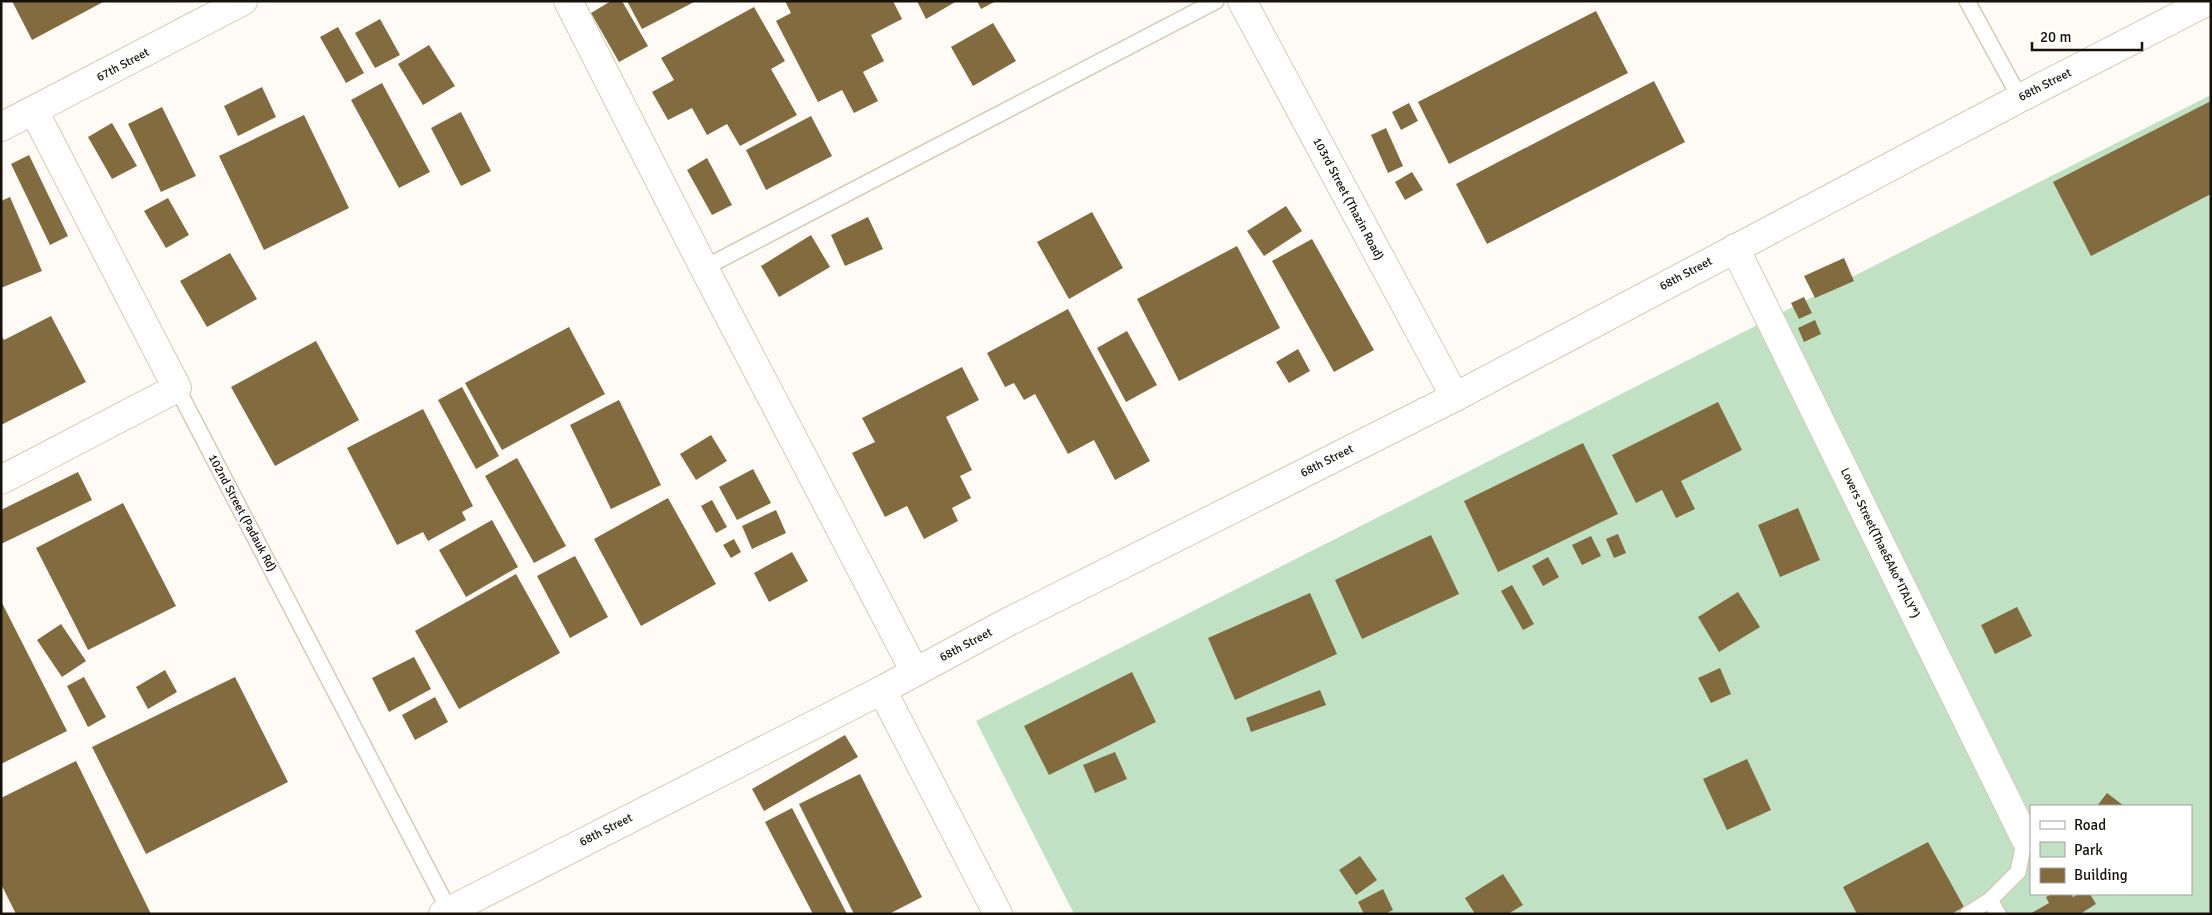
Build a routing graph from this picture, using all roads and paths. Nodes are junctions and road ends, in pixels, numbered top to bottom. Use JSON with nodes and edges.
{"nodes":[{"id":1,"x":244,"y":1,"type":"edge"},
{"id":2,"x":568,"y":1,"type":"edge"},
{"id":3,"x":1216,"y":1,"type":"edge"},
{"id":4,"x":1242,"y":1,"type":"edge"},
{"id":5,"x":1967,"y":1,"type":"edge"},
{"id":6,"x":2208,"y":1,"type":"edge"},
{"id":7,"x":2020,"y":98,"type":"junction"},
{"id":8,"x":34,"y":112,"type":"junction"},
{"id":9,"x":1,"y":127,"type":"edge"},
{"id":10,"x":1735,"y":248,"type":"junction"},
{"id":11,"x":704,"y":268,"type":"junction"},
{"id":12,"x":177,"y":388,"type":"junction"},
{"id":13,"x":1455,"y":397,"type":"junction"},
{"id":14,"x":1,"y":480,"type":"edge"},
{"id":15,"x":915,"y":672,"type":"junction"},
{"id":16,"x":882,"y":690,"type":"junction"},
{"id":17,"x":2025,"y":838,"type":"joint"},
{"id":18,"x":1990,"y":900,"type":"junction"},
{"id":19,"x":447,"y":913,"type":"edge"},
{"id":20,"x":998,"y":914,"type":"edge"},
{"id":21,"x":1968,"y":914,"type":"edge"},
{"id":22,"x":1998,"y":914,"type":"edge"}],
"edges":[{"from":1,"to":8,"type":"street","name":"67th Street"},
{"from":2,"to":11,"type":"street"},
{"from":3,"to":11,"type":"lane"},
{"from":4,"to":13,"type":"street","name":"103rd Street (Thazin Road)"},
{"from":5,"to":7,"type":"lane"},
{"from":6,"to":7,"type":"street","name":"68th Street"},
{"from":7,"to":10,"type":"street","name":"68th Street"},
{"from":8,"to":9,"type":"street","name":"67th Street"},
{"from":8,"to":12,"type":"street","name":"102nd Street (Padauk Rd)"},
{"from":10,"to":13,"type":"street","name":"68th Street"},
{"from":10,"to":17,"type":"street","name":"Lovers Street(Thae&Ako*ITALY*)"},
{"from":11,"to":15,"type":"street"},
{"from":12,"to":14,"type":"street"},
{"from":12,"to":19,"type":"lane","name":"102nd Street (Padauk Rd)"},
{"from":13,"to":15,"type":"street","name":"68th Street"},
{"from":15,"to":16,"type":"street","name":"68th Street"},
{"from":16,"to":19,"type":"street","name":"68th Street"},
{"from":16,"to":20,"type":"street"},
{"from":17,"to":18,"type":"lane"},
{"from":18,"to":21,"type":"lane"},
{"from":18,"to":22,"type":"lane"}]}
